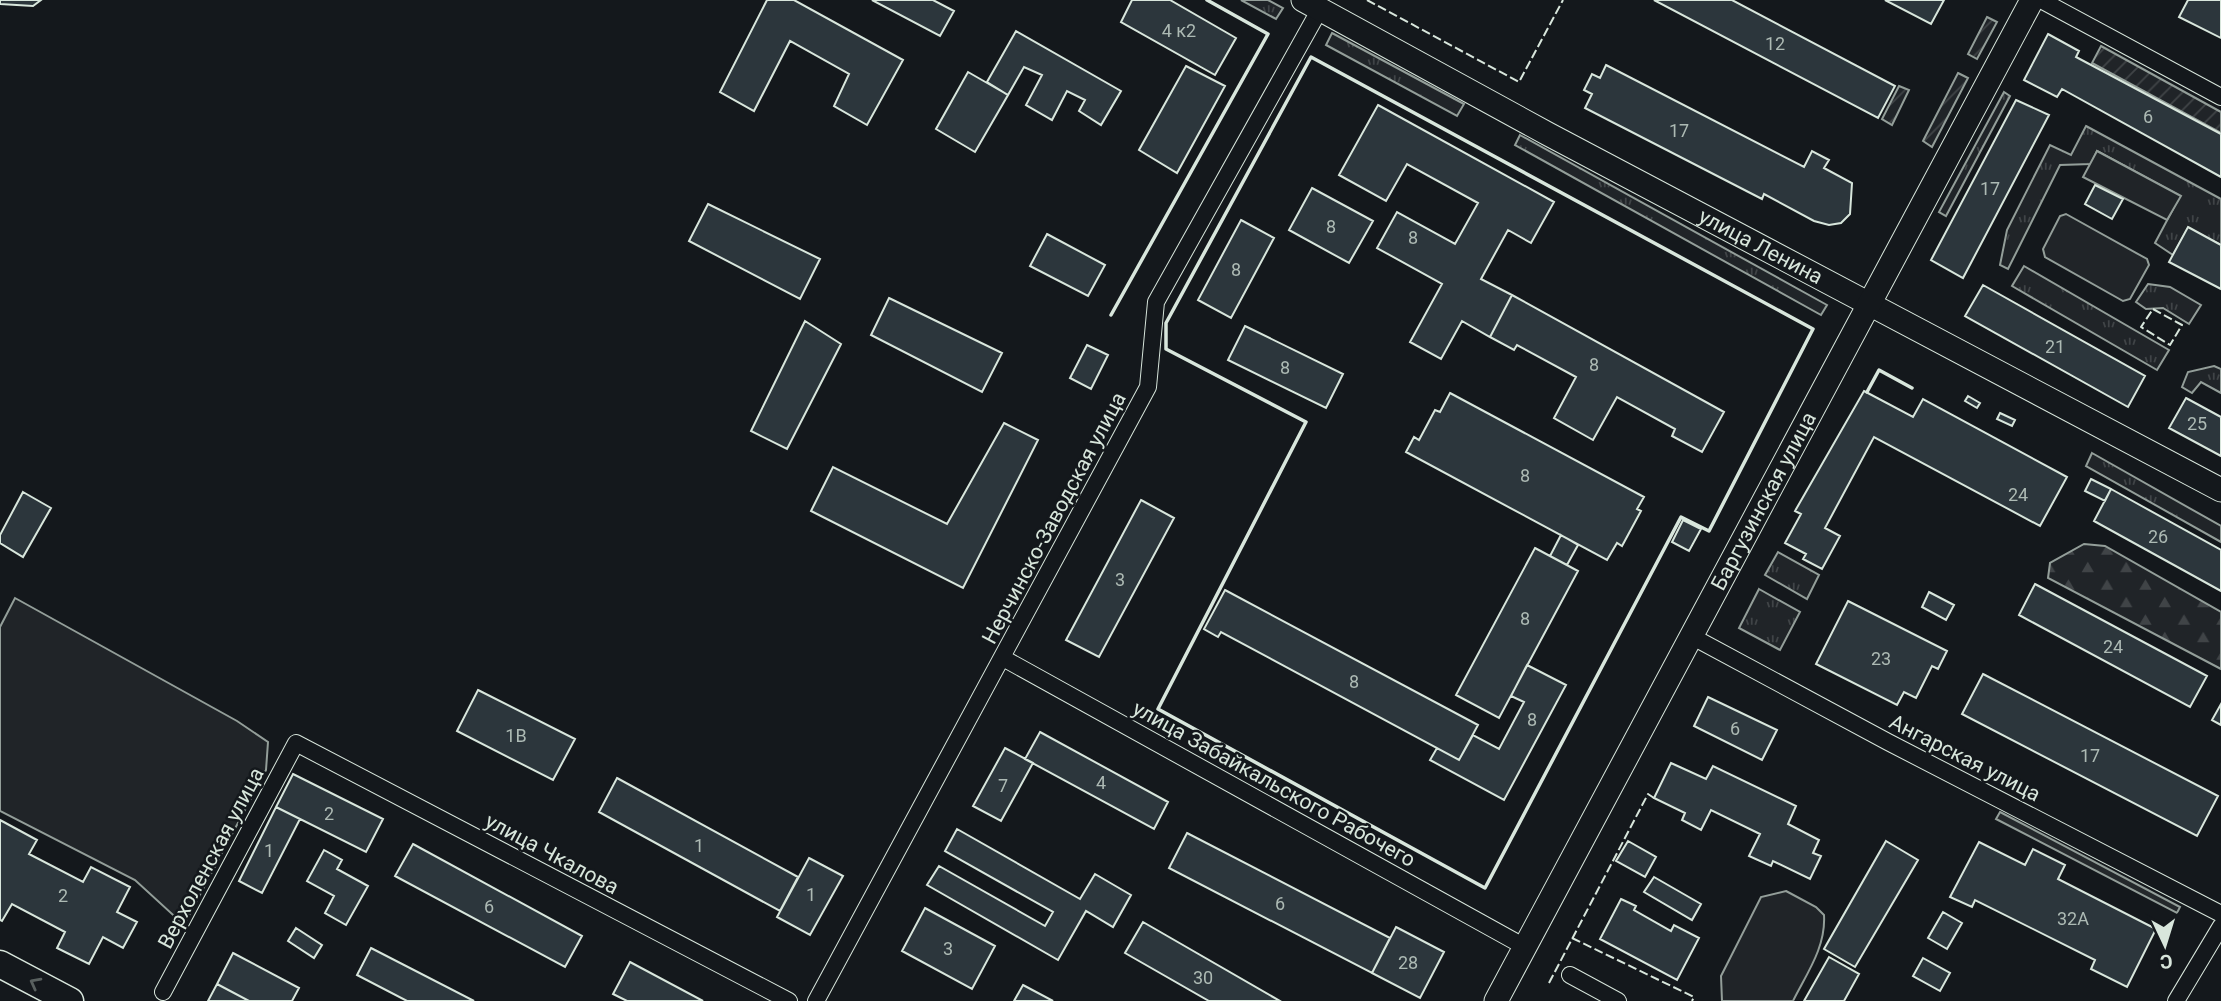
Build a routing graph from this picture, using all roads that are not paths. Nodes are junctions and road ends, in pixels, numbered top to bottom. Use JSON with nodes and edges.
{"nodes":[{"id":1,"x":2032,"y":0,"type":"edge"},
{"id":2,"x":2041,"y":0,"type":"edge"},
{"id":3,"x":1312,"y":5,"type":"edge"},
{"id":4,"x":2221,"y":97,"type":"edge"},
{"id":5,"x":1869,"y":303,"type":"junction"},
{"id":6,"x":2221,"y":490,"type":"edge"},
{"id":7,"x":1691,"y":636,"type":"junction"},
{"id":8,"x":1003,"y":658,"type":"junction"},
{"id":9,"x":296,"y":743,"type":"joint"},
{"id":10,"x":2221,"y":914,"type":"edge"},
{"id":11,"x":2221,"y":926,"type":"edge"},
{"id":12,"x":1525,"y":947,"type":"junction"},
{"id":13,"x":0,"y":964,"type":"edge"},
{"id":14,"x":1570,"y":975,"type":"dead end"},
{"id":15,"x":163,"y":992,"type":"dead end"},
{"id":16,"x":70,"y":1001,"type":"edge"},
{"id":17,"x":789,"y":1001,"type":"edge"},
{"id":18,"x":816,"y":1001,"type":"edge"},
{"id":19,"x":1496,"y":1001,"type":"edge"},
{"id":20,"x":1618,"y":1001,"type":"edge"},
{"id":21,"x":2176,"y":1001,"type":"edge"}],
"edges":[{"from":1,"to":5,"type":"main road","name":"Баргузинская улица"},
{"from":2,"to":4,"type":"street"},
{"from":3,"to":5,"type":"main road","name":"улица Ленина"},
{"from":3,"to":8,"type":"street","name":"Нерчинско-Заводская улица"},
{"from":5,"to":6,"type":"main road","name":"улица Ленина"},
{"from":5,"to":7,"type":"main road","name":"Баргузинская улица"},
{"from":7,"to":10,"type":"street","name":"Ангарская улица"},
{"from":7,"to":12,"type":"main road","name":"Баргузинская улица"},
{"from":8,"to":12,"type":"street","name":"улица Забайкальского Рабочего"},
{"from":8,"to":18,"type":"street","name":"Нерчинско-Заводская улица"},
{"from":9,"to":15,"type":"street","name":"Верхоленская улица"},
{"from":9,"to":17,"type":"street","name":"улица Чкалова"},
{"from":11,"to":21,"type":"street"},
{"from":12,"to":19,"type":"main road","name":"Баргузинская улица"},
{"from":16,"to":13,"type":"main road","one_way":true},
{"from":14,"to":20,"type":"street"}]}
